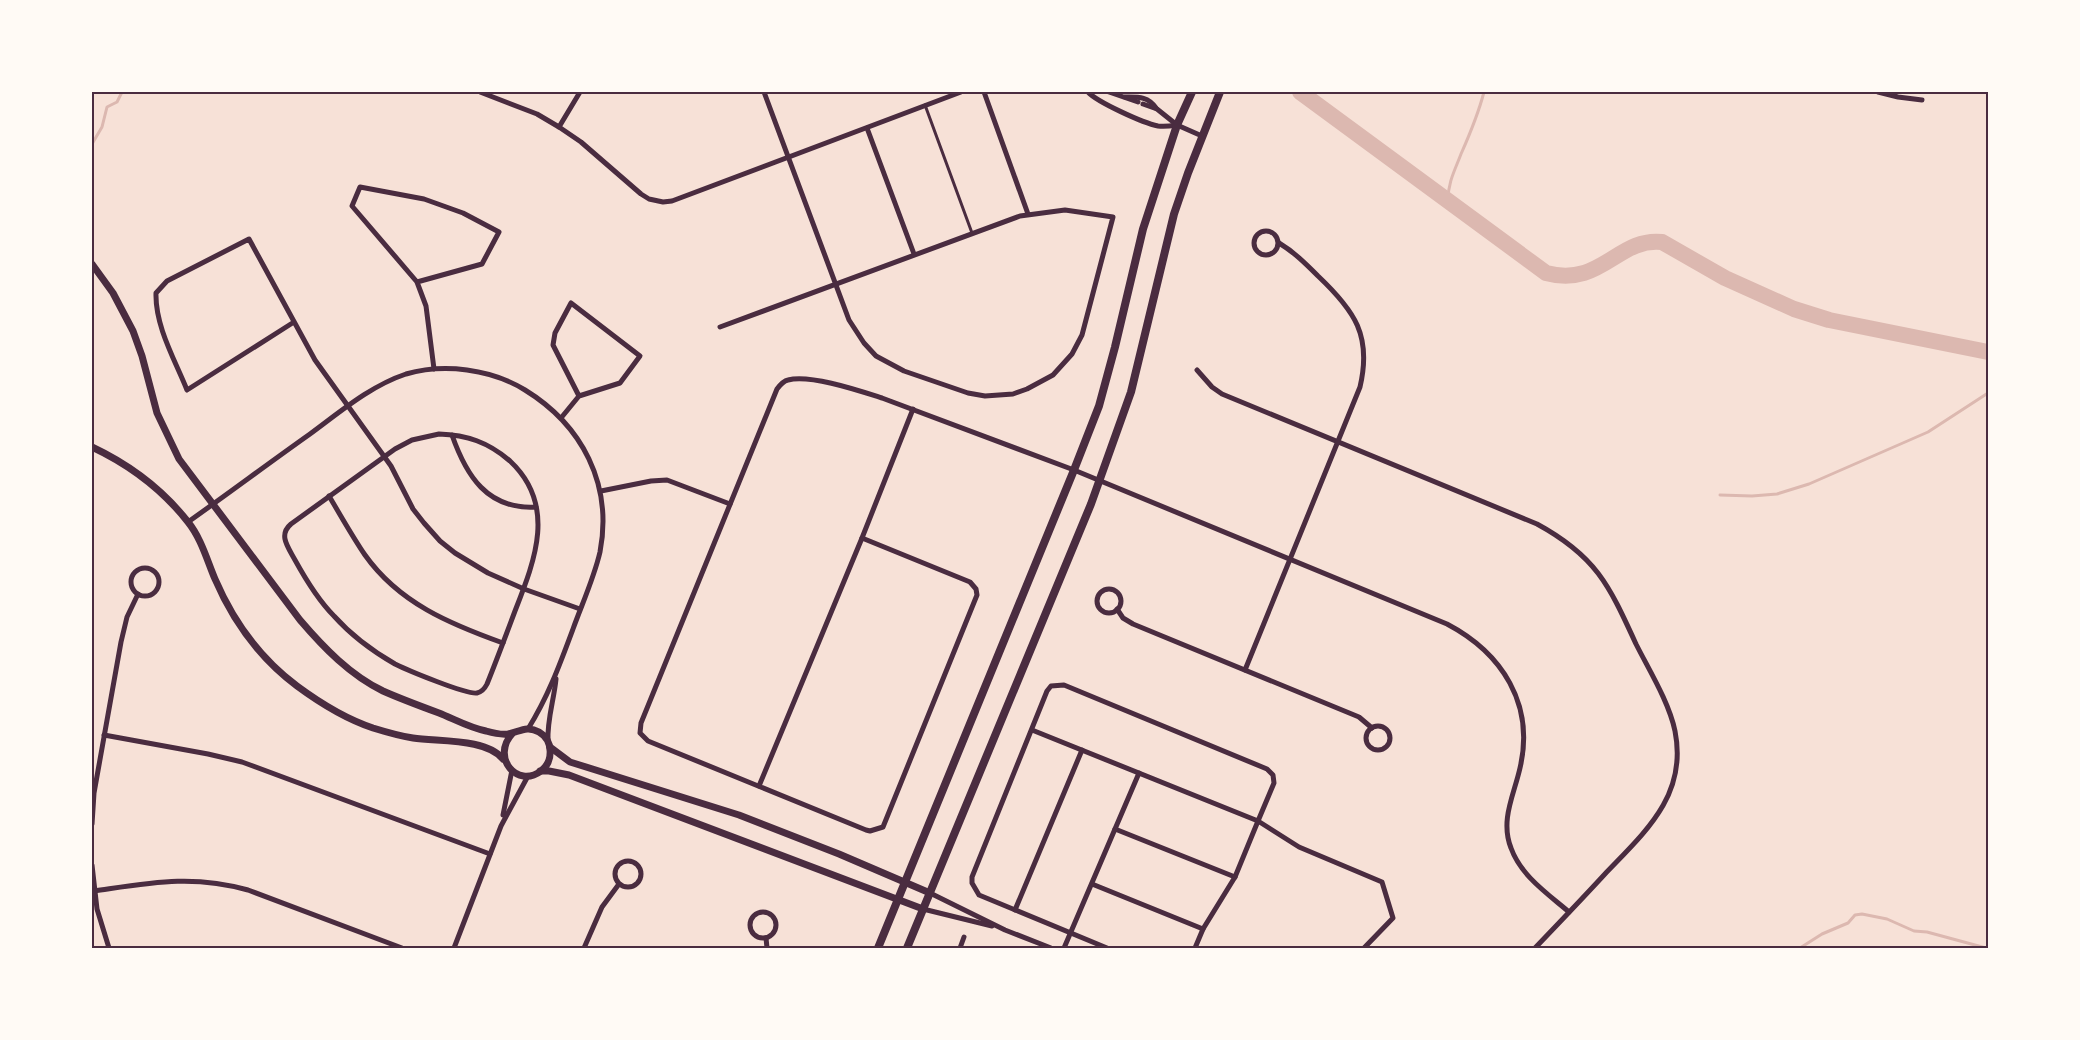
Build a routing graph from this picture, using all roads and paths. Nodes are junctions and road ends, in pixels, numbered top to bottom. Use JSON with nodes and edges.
{"nodes":[{"id":1,"x":480,"y":92,"type":"edge"},
{"id":2,"x":580,"y":92,"type":"edge"},
{"id":3,"x":764,"y":92,"type":"edge"},
{"id":4,"x":961,"y":92,"type":"edge"},
{"id":5,"x":984,"y":92,"type":"edge"},
{"id":6,"x":1088,"y":92,"type":"edge"},
{"id":7,"x":1109,"y":92,"type":"edge"},
{"id":8,"x":1192,"y":92,"type":"edge"},
{"id":9,"x":1220,"y":92,"type":"edge"},
{"id":10,"x":1878,"y":92,"type":"edge"},
{"id":11,"x":1125,"y":97,"type":"junction"},
{"id":12,"x":1922,"y":100,"type":"dead end"},
{"id":13,"x":925,"y":105,"type":"junction"},
{"id":14,"x":1157,"y":109,"type":"junction"},
{"id":15,"x":1177,"y":125,"type":"junction"},
{"id":16,"x":559,"y":127,"type":"junction"},
{"id":17,"x":867,"y":128,"type":"junction"},
{"id":18,"x":1202,"y":136,"type":"junction"},
{"id":19,"x":789,"y":158,"type":"junction"},
{"id":20,"x":1028,"y":214,"type":"junction"},
{"id":21,"x":972,"y":233,"type":"junction"},
{"id":22,"x":1279,"y":243,"type":"junction"},
{"id":23,"x":914,"y":254,"type":"junction"},
{"id":24,"x":92,"y":264,"type":"edge"},
{"id":25,"x":417,"y":282,"type":"junction"},
{"id":26,"x":836,"y":283,"type":"junction"},
{"id":27,"x":294,"y":322,"type":"junction"},
{"id":28,"x":720,"y":327,"type":"dead end"},
{"id":29,"x":434,"y":369,"type":"junction"},
{"id":30,"x":1197,"y":370,"type":"dead end"},
{"id":31,"x":579,"y":396,"type":"junction"},
{"id":32,"x":348,"y":406,"type":"junction"},
{"id":33,"x":913,"y":409,"type":"junction"},
{"id":34,"x":561,"y":418,"type":"junction"},
{"id":35,"x":452,"y":435,"type":"junction"},
{"id":36,"x":1338,"y":442,"type":"junction"},
{"id":37,"x":92,"y":447,"type":"edge"},
{"id":38,"x":384,"y":457,"type":"junction"},
{"id":39,"x":1074,"y":470,"type":"junction"},
{"id":40,"x":1100,"y":480,"type":"junction"},
{"id":41,"x":601,"y":492,"type":"junction"},
{"id":42,"x":330,"y":496,"type":"junction"},
{"id":43,"x":730,"y":504,"type":"junction"},
{"id":44,"x":212,"y":505,"type":"junction"},
{"id":45,"x":536,"y":507,"type":"junction"},
{"id":46,"x":188,"y":522,"type":"junction"},
{"id":47,"x":862,"y":538,"type":"junction"},
{"id":48,"x":1290,"y":559,"type":"junction"},
{"id":49,"x":524,"y":589,"type":"junction"},
{"id":50,"x":138,"y":594,"type":"junction"},
{"id":51,"x":580,"y":609,"type":"junction"},
{"id":52,"x":1117,"y":609,"type":"junction"},
{"id":53,"x":503,"y":643,"type":"junction"},
{"id":54,"x":1245,"y":670,"type":"junction"},
{"id":55,"x":556,"y":674,"type":"junction"},
{"id":56,"x":1372,"y":728,"type":"junction"},
{"id":57,"x":528,"y":729,"type":"junction"},
{"id":58,"x":1032,"y":730,"type":"junction"},
{"id":59,"x":512,"y":734,"type":"junction"},
{"id":60,"x":105,"y":735,"type":"junction"},
{"id":61,"x":549,"y":744,"type":"junction"},
{"id":62,"x":1082,"y":750,"type":"junction"},
{"id":63,"x":506,"y":763,"type":"junction"},
{"id":64,"x":512,"y":770,"type":"junction"},
{"id":65,"x":540,"y":771,"type":"junction"},
{"id":66,"x":1139,"y":773,"type":"junction"},
{"id":67,"x":528,"y":776,"type":"junction"},
{"id":68,"x":759,"y":786,"type":"junction"},
{"id":69,"x":1258,"y":821,"type":"junction"},
{"id":70,"x":92,"y":824,"type":"edge"},
{"id":71,"x":501,"y":826,"type":"junction"},
{"id":72,"x":1115,"y":829,"type":"junction"},
{"id":73,"x":490,"y":854,"type":"junction"},
{"id":74,"x":92,"y":865,"type":"edge"},
{"id":75,"x":1235,"y":877,"type":"junction"},
{"id":76,"x":906,"y":882,"type":"junction"},
{"id":77,"x":619,"y":884,"type":"junction"},
{"id":78,"x":1092,"y":884,"type":"junction"},
{"id":79,"x":94,"y":891,"type":"junction"},
{"id":80,"x":930,"y":893,"type":"junction"},
{"id":81,"x":899,"y":898,"type":"junction"},
{"id":82,"x":923,"y":909,"type":"junction"},
{"id":83,"x":1015,"y":910,"type":"junction"},
{"id":84,"x":1569,"y":912,"type":"junction"},
{"id":85,"x":1203,"y":929,"type":"junction"},
{"id":86,"x":1005,"y":930,"type":"junction"},
{"id":87,"x":1070,"y":933,"type":"junction"},
{"id":88,"x":964,"y":937,"type":"dead end"},
{"id":89,"x":766,"y":938,"type":"junction"},
{"id":90,"x":109,"y":948,"type":"edge"},
{"id":91,"x":402,"y":948,"type":"edge"},
{"id":92,"x":454,"y":948,"type":"edge"},
{"id":93,"x":584,"y":948,"type":"edge"},
{"id":94,"x":767,"y":948,"type":"edge"},
{"id":95,"x":878,"y":948,"type":"edge"},
{"id":96,"x":907,"y":948,"type":"edge"},
{"id":97,"x":960,"y":948,"type":"edge"},
{"id":98,"x":1051,"y":948,"type":"edge"},
{"id":99,"x":1064,"y":948,"type":"edge"},
{"id":100,"x":1107,"y":948,"type":"edge"},
{"id":101,"x":1195,"y":948,"type":"edge"},
{"id":102,"x":1364,"y":948,"type":"edge"},
{"id":103,"x":1535,"y":948,"type":"edge"}],
"edges":[{"from":1,"to":16,"type":"street"},
{"from":2,"to":16,"type":"street"},
{"from":3,"to":19,"type":"street"},
{"from":4,"to":13,"type":"street"},
{"from":5,"to":20,"type":"street"},
{"from":6,"to":15,"type":"street"},
{"from":7,"to":11,"type":"street"},
{"from":8,"to":15,"type":"main road"},
{"from":9,"to":18,"type":"main road"},
{"from":10,"to":12,"type":"street"},
{"from":11,"to":14,"type":"street"},
{"from":11,"to":14,"type":"street"},
{"from":13,"to":17,"type":"street"},
{"from":13,"to":21,"type":"lane"},
{"from":14,"to":15,"type":"street"},
{"from":15,"to":18,"type":"street"},
{"from":15,"to":39,"type":"main road"},
{"from":16,"to":19,"type":"street"},
{"from":17,"to":19,"type":"street"},
{"from":17,"to":23,"type":"street"},
{"from":18,"to":40,"type":"main road"},
{"from":19,"to":26,"type":"street"},
{"from":20,"to":21,"type":"street"},
{"from":20,"to":26,"type":"street"},
{"from":21,"to":23,"type":"street"},
{"from":22,"to":22,"type":"street"},
{"from":22,"to":36,"type":"street"},
{"from":23,"to":26,"type":"street"},
{"from":24,"to":44,"type":"street"},
{"from":25,"to":25,"type":"street"},
{"from":25,"to":29,"type":"street"},
{"from":26,"to":28,"type":"street"},
{"from":27,"to":27,"type":"street"},
{"from":27,"to":32,"type":"street"},
{"from":29,"to":32,"type":"street"},
{"from":29,"to":34,"type":"street"},
{"from":30,"to":36,"type":"street"},
{"from":31,"to":31,"type":"street"},
{"from":31,"to":34,"type":"street"},
{"from":32,"to":38,"type":"street"},
{"from":32,"to":44,"type":"street"},
{"from":33,"to":39,"type":"street"},
{"from":33,"to":43,"type":"street"},
{"from":33,"to":47,"type":"street"},
{"from":34,"to":41,"type":"street"},
{"from":35,"to":38,"type":"street"},
{"from":35,"to":45,"type":"street"},
{"from":35,"to":45,"type":"street"},
{"from":36,"to":48,"type":"street"},
{"from":36,"to":84,"type":"street"},
{"from":37,"to":46,"type":"street"},
{"from":38,"to":42,"type":"street"},
{"from":38,"to":49,"type":"street"},
{"from":39,"to":40,"type":"street"},
{"from":39,"to":76,"type":"main road"},
{"from":40,"to":48,"type":"street"},
{"from":40,"to":80,"type":"main road"},
{"from":41,"to":43,"type":"street"},
{"from":41,"to":51,"type":"street"},
{"from":42,"to":53,"type":"street"},
{"from":42,"to":53,"type":"street"},
{"from":43,"to":68,"type":"street"},
{"from":44,"to":46,"type":"street"},
{"from":44,"to":59,"type":"street"},
{"from":45,"to":49,"type":"street"},
{"from":46,"to":63,"type":"street"},
{"from":47,"to":68,"type":"street"},
{"from":47,"to":68,"type":"street"},
{"from":48,"to":54,"type":"street"},
{"from":48,"to":84,"type":"street"},
{"from":49,"to":51,"type":"street"},
{"from":49,"to":53,"type":"street"},
{"from":50,"to":50,"type":"street"},
{"from":50,"to":60,"type":"street"},
{"from":51,"to":55,"type":"street"},
{"from":52,"to":52,"type":"street"},
{"from":52,"to":54,"type":"street"},
{"from":54,"to":56,"type":"street"},
{"from":55,"to":57,"type":"street"},
{"from":55,"to":61,"type":"street"},
{"from":56,"to":56,"type":"street"},
{"from":57,"to":59,"type":"street"},
{"from":57,"to":61,"type":"street"},
{"from":58,"to":62,"type":"street"},
{"from":58,"to":69,"type":"street"},
{"from":58,"to":83,"type":"street"},
{"from":59,"to":63,"type":"street"},
{"from":60,"to":70,"type":"street"},
{"from":60,"to":73,"type":"street"},
{"from":61,"to":65,"type":"street"},
{"from":61,"to":76,"type":"street"},
{"from":62,"to":66,"type":"street"},
{"from":62,"to":83,"type":"street"},
{"from":63,"to":64,"type":"street"},
{"from":64,"to":67,"type":"street"},
{"from":64,"to":71,"type":"street"},
{"from":65,"to":67,"type":"street"},
{"from":65,"to":81,"type":"street"},
{"from":66,"to":69,"type":"street"},
{"from":66,"to":72,"type":"street"},
{"from":67,"to":71,"type":"street"},
{"from":69,"to":75,"type":"street"},
{"from":69,"to":102,"type":"street"},
{"from":71,"to":73,"type":"street"},
{"from":72,"to":75,"type":"street"},
{"from":72,"to":78,"type":"street"},
{"from":73,"to":92,"type":"street"},
{"from":74,"to":79,"type":"street"},
{"from":75,"to":85,"type":"street"},
{"from":76,"to":80,"type":"street"},
{"from":76,"to":81,"type":"main road"},
{"from":77,"to":77,"type":"street"},
{"from":77,"to":93,"type":"street"},
{"from":78,"to":85,"type":"street"},
{"from":78,"to":87,"type":"street"},
{"from":79,"to":90,"type":"street"},
{"from":79,"to":91,"type":"street"},
{"from":80,"to":82,"type":"main road"},
{"from":80,"to":86,"type":"street"},
{"from":81,"to":82,"type":"street"},
{"from":81,"to":95,"type":"main road"},
{"from":82,"to":86,"type":"street"},
{"from":82,"to":96,"type":"main road"},
{"from":83,"to":87,"type":"street"},
{"from":84,"to":103,"type":"street"},
{"from":85,"to":101,"type":"street"},
{"from":86,"to":98,"type":"street"},
{"from":87,"to":99,"type":"street"},
{"from":87,"to":100,"type":"street"},
{"from":88,"to":97,"type":"street"},
{"from":89,"to":89,"type":"street"},
{"from":89,"to":94,"type":"street"}]}
